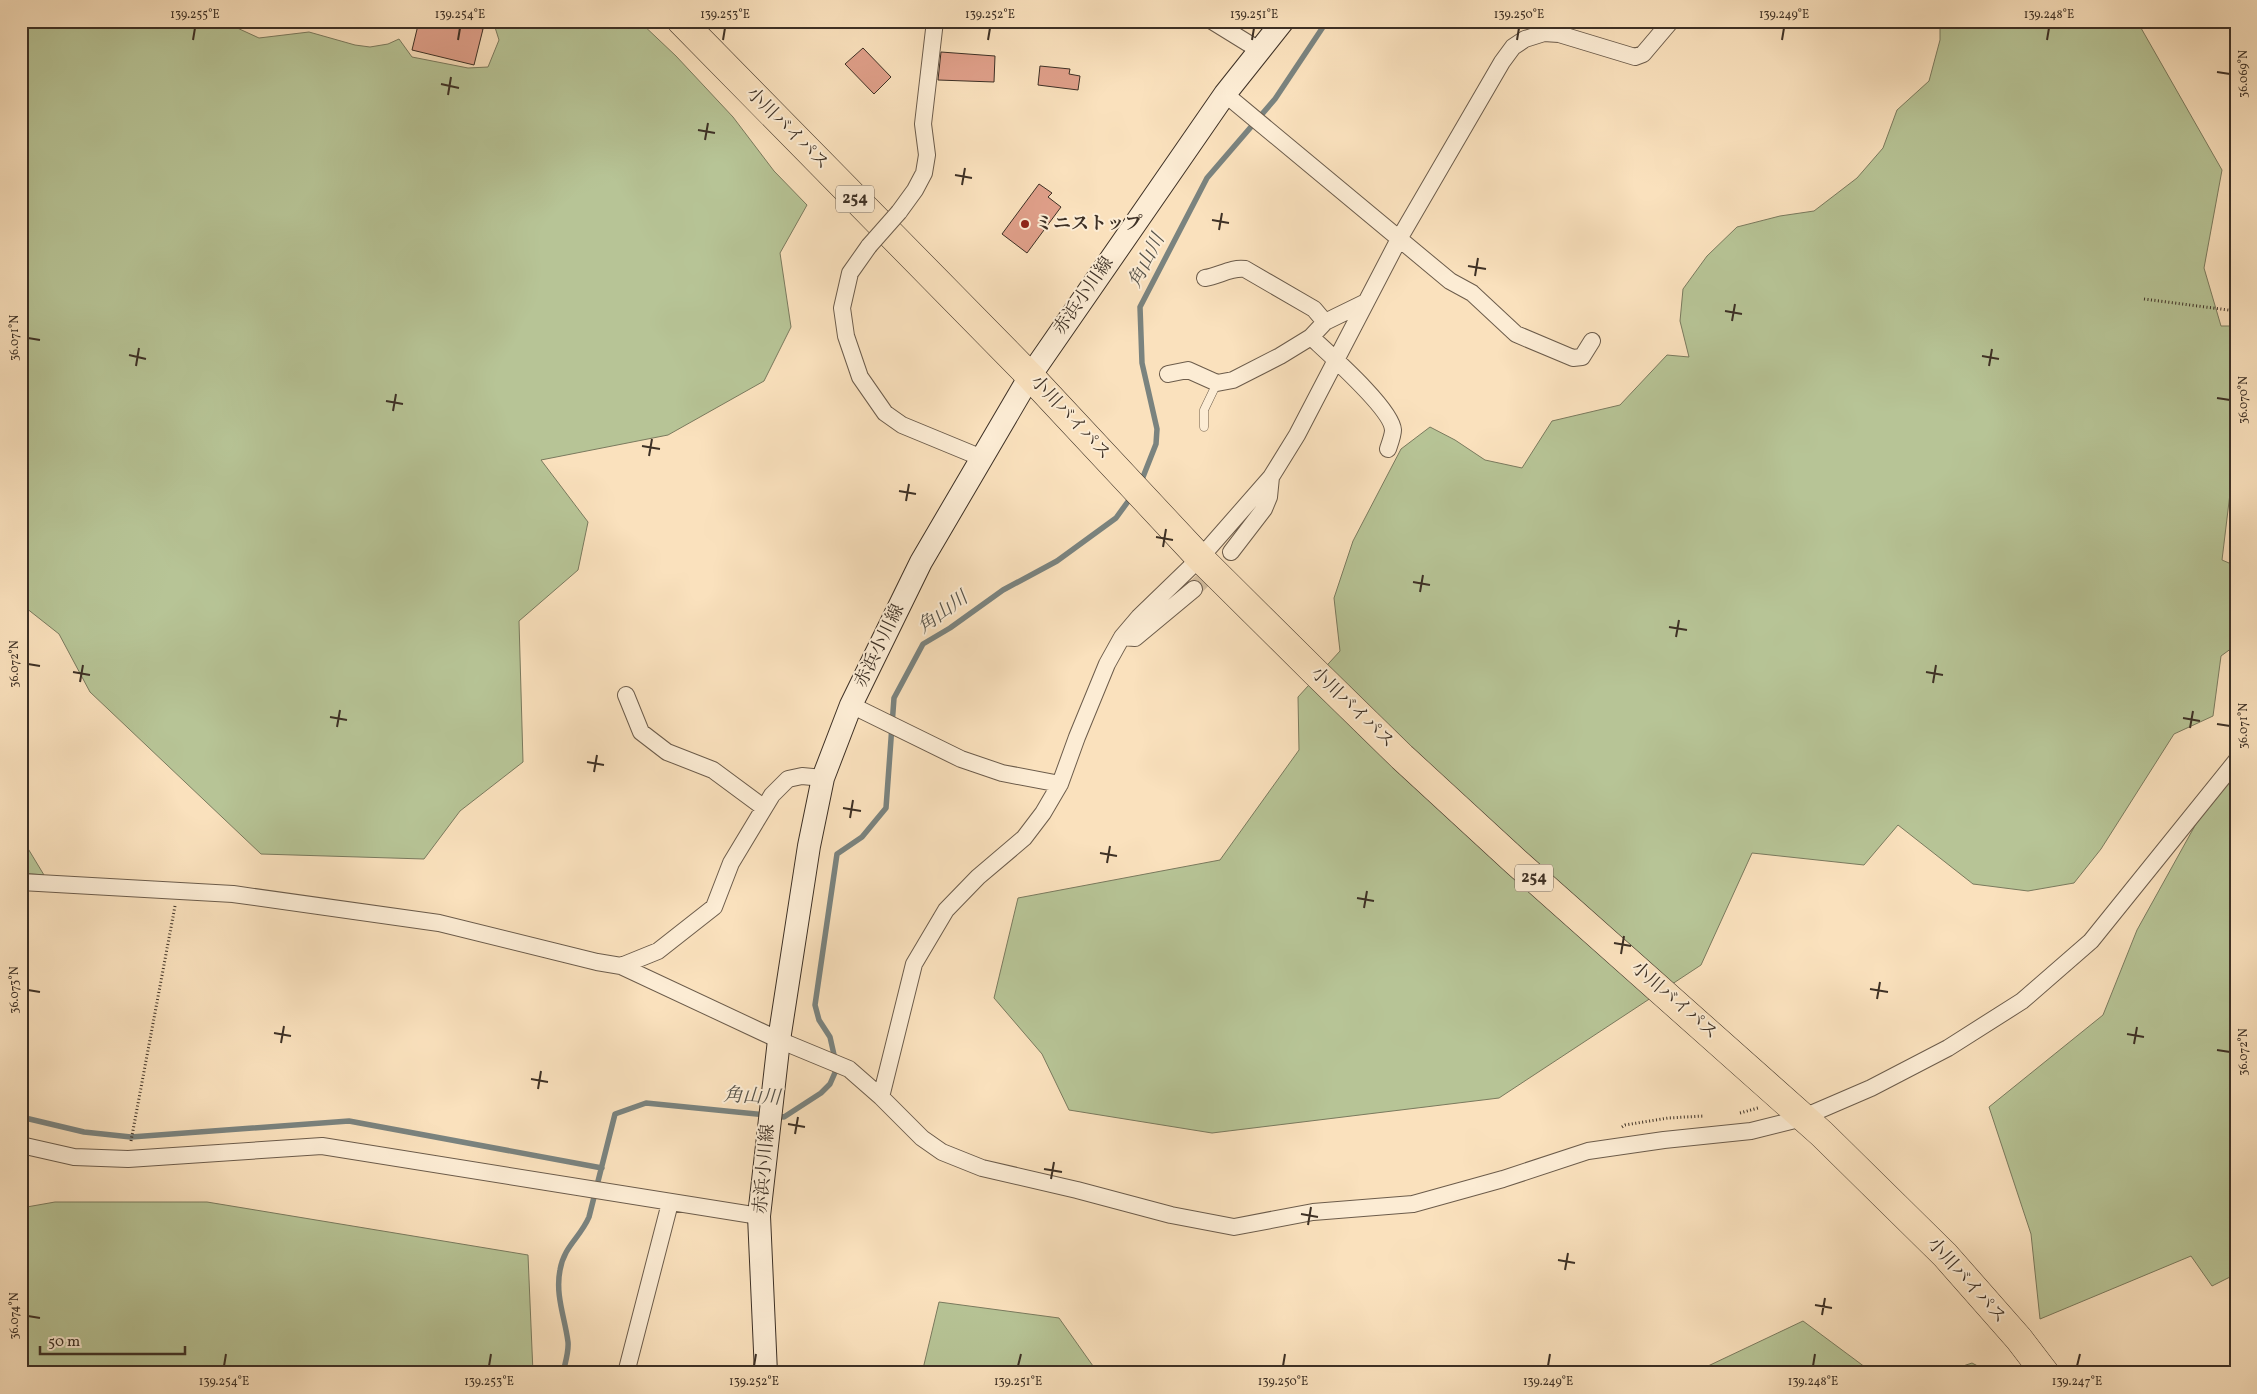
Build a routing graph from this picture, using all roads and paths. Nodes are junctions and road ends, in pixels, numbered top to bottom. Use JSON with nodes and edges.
{"nodes":[{"id":1,"x":680,"y":21,"type":"edge"},
{"id":2,"x":935,"y":21,"type":"edge"},
{"id":3,"x":1212,"y":21,"type":"edge"},
{"id":4,"x":1283,"y":21,"type":"edge"},
{"id":5,"x":1671,"y":21,"type":"edge"},
{"id":6,"x":1259,"y":50,"type":"junction"},
{"id":7,"x":1225,"y":94,"type":"junction"},
{"id":8,"x":1399,"y":239,"type":"junction"},
{"id":9,"x":1205,"y":278,"type":"dead end"},
{"id":10,"x":2144,"y":299,"type":"dead end"},
{"id":11,"x":1366,"y":302,"type":"junction"},
{"id":12,"x":2236,"y":310,"type":"edge"},
{"id":13,"x":1325,"y":322,"type":"junction"},
{"id":14,"x":1311,"y":337,"type":"junction"},
{"id":15,"x":1592,"y":341,"type":"dead end"},
{"id":16,"x":1335,"y":361,"type":"junction"},
{"id":17,"x":1168,"y":374,"type":"dead end"},
{"id":18,"x":1030,"y":376,"type":"junction"},
{"id":19,"x":1218,"y":383,"type":"junction"},
{"id":20,"x":1204,"y":427,"type":"dead end"},
{"id":21,"x":1388,"y":449,"type":"dead end"},
{"id":22,"x":982,"y":458,"type":"junction"},
{"id":23,"x":1271,"y":477,"type":"junction"},
{"id":24,"x":1231,"y":552,"type":"tunnel mouth"},
{"id":25,"x":1200,"y":558,"type":"junction"},
{"id":26,"x":1194,"y":589,"type":"tunnel mouth"},
{"id":27,"x":1122,"y":638,"type":"junction"},
{"id":28,"x":626,"y":694,"type":"dead end"},
{"id":29,"x":851,"y":705,"type":"junction"},
{"id":30,"x":2236,"y":761,"type":"edge"},
{"id":31,"x":823,"y":778,"type":"junction"},
{"id":32,"x":1060,"y":784,"type":"junction"},
{"id":33,"x":763,"y":806,"type":"junction"},
{"id":34,"x":21,"y":882,"type":"edge"},
{"id":35,"x":177,"y":892,"type":"junction"},
{"id":36,"x":621,"y":966,"type":"junction"},
{"id":37,"x":779,"y":1040,"type":"junction"},
{"id":38,"x":881,"y":1097,"type":"junction"},
{"id":39,"x":1766,"y":1106,"type":"dead end"},
{"id":40,"x":1730,"y":1115,"type":"dead end"},
{"id":41,"x":1712,"y":1116,"type":"dead end"},
{"id":42,"x":1803,"y":1116,"type":"junction"},
{"id":43,"x":1618,"y":1130,"type":"dead end"},
{"id":44,"x":21,"y":1145,"type":"edge"},
{"id":45,"x":128,"y":1159,"type":"junction"},
{"id":46,"x":670,"y":1203,"type":"junction"},
{"id":47,"x":759,"y":1216,"type":"junction"},
{"id":48,"x":2231,"y":1241,"type":"dead end"},
{"id":49,"x":2236,"y":1242,"type":"edge"},
{"id":50,"x":626,"y":1373,"type":"edge"},
{"id":51,"x":766,"y":1373,"type":"edge"},
{"id":52,"x":2045,"y":1373,"type":"edge"}],
"edges":[{"from":1,"to":18,"type":"highway","name":"小川バイパス","number":"254"},
{"from":2,"to":22,"type":"street","bridge":true},
{"from":3,"to":6,"type":"street"},
{"from":4,"to":6,"type":"main road","name":"赤浜小川線"},
{"from":5,"to":8,"type":"street"},
{"from":6,"to":7,"type":"main road","name":"赤浜小川線"},
{"from":7,"to":8,"type":"street"},
{"from":7,"to":18,"type":"main road","name":"赤浜小川線"},
{"from":8,"to":11,"type":"street"},
{"from":8,"to":15,"type":"street"},
{"from":9,"to":13,"type":"street"},
{"from":10,"to":12,"type":"path"},
{"from":11,"to":13,"type":"street"},
{"from":11,"to":16,"type":"street"},
{"from":13,"to":14,"type":"street"},
{"from":14,"to":16,"type":"street"},
{"from":14,"to":19,"type":"street"},
{"from":16,"to":21,"type":"street"},
{"from":16,"to":23,"type":"street"},
{"from":17,"to":19,"type":"street"},
{"from":18,"to":22,"type":"main road","name":"赤浜小川線"},
{"from":18,"to":25,"type":"highway","name":"小川バイパス","number":"254"},
{"from":19,"to":20,"type":"lane"},
{"from":22,"to":29,"type":"main road","name":"赤浜小川線"},
{"from":23,"to":24,"type":"street"},
{"from":23,"to":25,"type":"street"},
{"from":25,"to":27,"type":"street"},
{"from":25,"to":42,"type":"highway","name":"小川バイパス","number":"254"},
{"from":26,"to":27,"type":"street"},
{"from":27,"to":32,"type":"street"},
{"from":28,"to":33,"type":"street"},
{"from":29,"to":31,"type":"main road","name":"赤浜小川線"},
{"from":29,"to":32,"type":"street"},
{"from":30,"to":42,"type":"street"},
{"from":31,"to":33,"type":"street"},
{"from":31,"to":37,"type":"main road","name":"赤浜小川線"},
{"from":32,"to":38,"type":"street"},
{"from":33,"to":36,"type":"street"},
{"from":34,"to":35,"type":"street"},
{"from":35,"to":36,"type":"street"},
{"from":35,"to":45,"type":"path"},
{"from":36,"to":37,"type":"street"},
{"from":37,"to":38,"type":"street"},
{"from":37,"to":47,"type":"main road","name":"赤浜小川線"},
{"from":38,"to":42,"type":"street"},
{"from":39,"to":40,"type":"path"},
{"from":41,"to":43,"type":"path"},
{"from":42,"to":52,"type":"highway","name":"小川バイパス","number":"254"},
{"from":44,"to":45,"type":"street"},
{"from":45,"to":46,"type":"street"},
{"from":46,"to":47,"type":"street"},
{"from":46,"to":50,"type":"street"},
{"from":47,"to":51,"type":"main road","name":"赤浜小川線"},
{"from":48,"to":49,"type":"path"}]}
